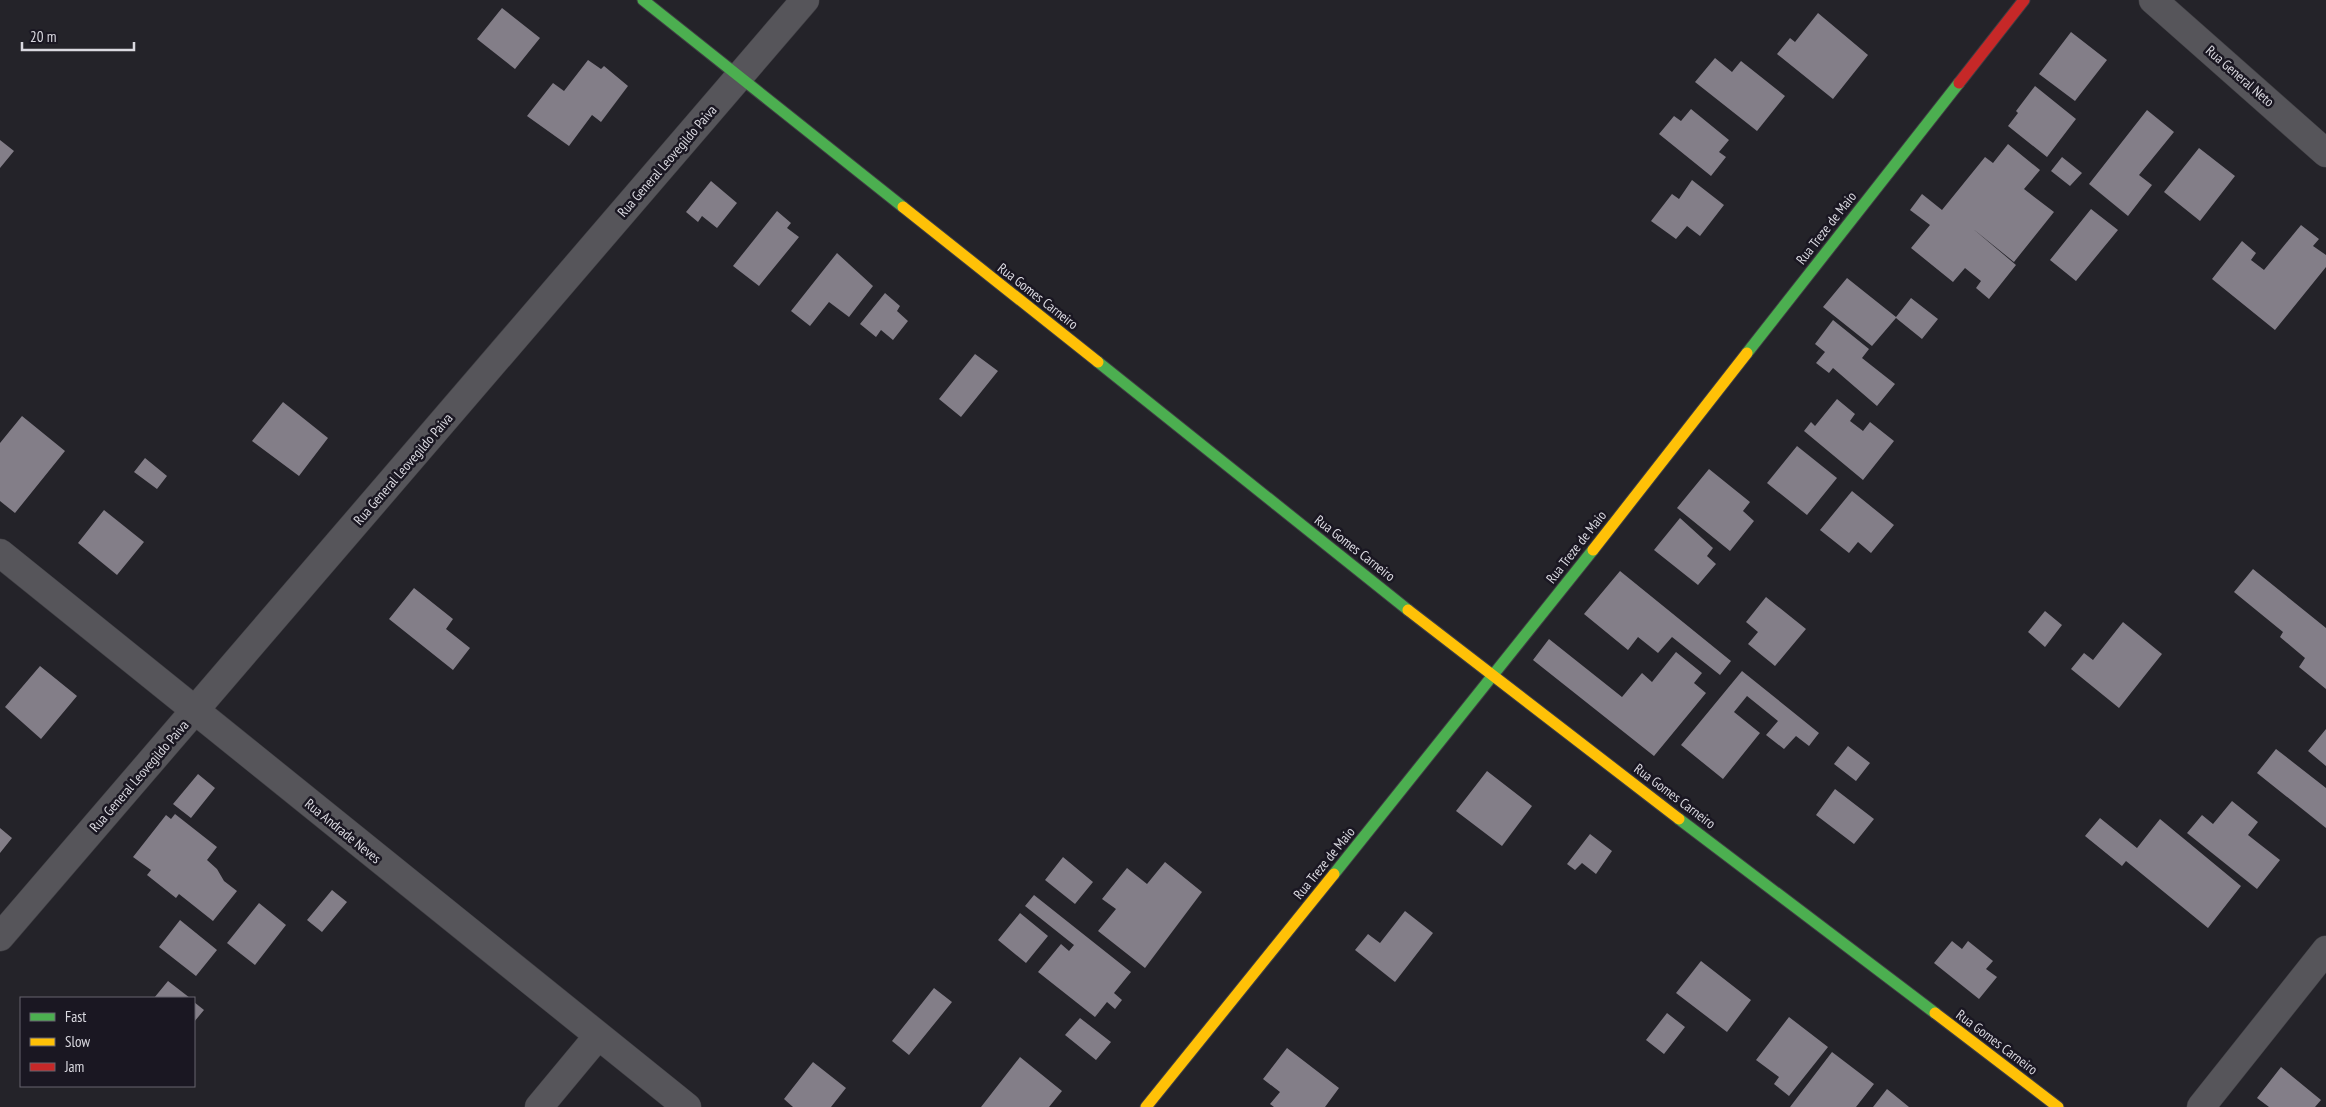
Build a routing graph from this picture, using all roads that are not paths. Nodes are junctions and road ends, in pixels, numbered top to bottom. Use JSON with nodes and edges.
{"nodes":[{"id":1,"x":644,"y":0,"type":"edge"},
{"id":2,"x":805,"y":0,"type":"edge"},
{"id":3,"x":2024,"y":0,"type":"edge"},
{"id":4,"x":2153,"y":0,"type":"edge"},
{"id":5,"x":739,"y":78,"type":"junction"},
{"id":6,"x":2326,"y":153,"type":"edge"},
{"id":7,"x":0,"y":553,"type":"edge"},
{"id":8,"x":1493,"y":677,"type":"junction"},
{"id":9,"x":194,"y":711,"type":"junction"},
{"id":10,"x":0,"y":937,"type":"edge"},
{"id":11,"x":2326,"y":950,"type":"edge"},
{"id":12,"x":598,"y":1036,"type":"junction"},
{"id":13,"x":539,"y":1107,"type":"edge"},
{"id":14,"x":687,"y":1107,"type":"edge"},
{"id":15,"x":1146,"y":1107,"type":"edge"},
{"id":16,"x":2058,"y":1107,"type":"edge"},
{"id":17,"x":2201,"y":1107,"type":"edge"}],
"edges":[{"from":1,"to":5,"type":"street","name":"Rua Gomes Carneiro"},
{"from":2,"to":5,"type":"street","name":"Rua General Leovegildo Paiva"},
{"from":3,"to":8,"type":"street","name":"Rua Treze de Maio"},
{"from":4,"to":6,"type":"street","name":"Rua General Neto"},
{"from":5,"to":8,"type":"street","name":"Rua Gomes Carneiro"},
{"from":5,"to":9,"type":"street","name":"Rua General Leovegildo Paiva"},
{"from":7,"to":9,"type":"street","name":"Rua Andrade Neves"},
{"from":8,"to":15,"type":"street","name":"Rua Treze de Maio"},
{"from":8,"to":16,"type":"street","name":"Rua Gomes Carneiro"},
{"from":9,"to":10,"type":"street","name":"Rua General Leovegildo Paiva"},
{"from":9,"to":12,"type":"street","name":"Rua Andrade Neves"},
{"from":11,"to":17,"type":"street"},
{"from":12,"to":13,"type":"street"},
{"from":12,"to":14,"type":"street","name":"Rua Andrade Neves"}]}
